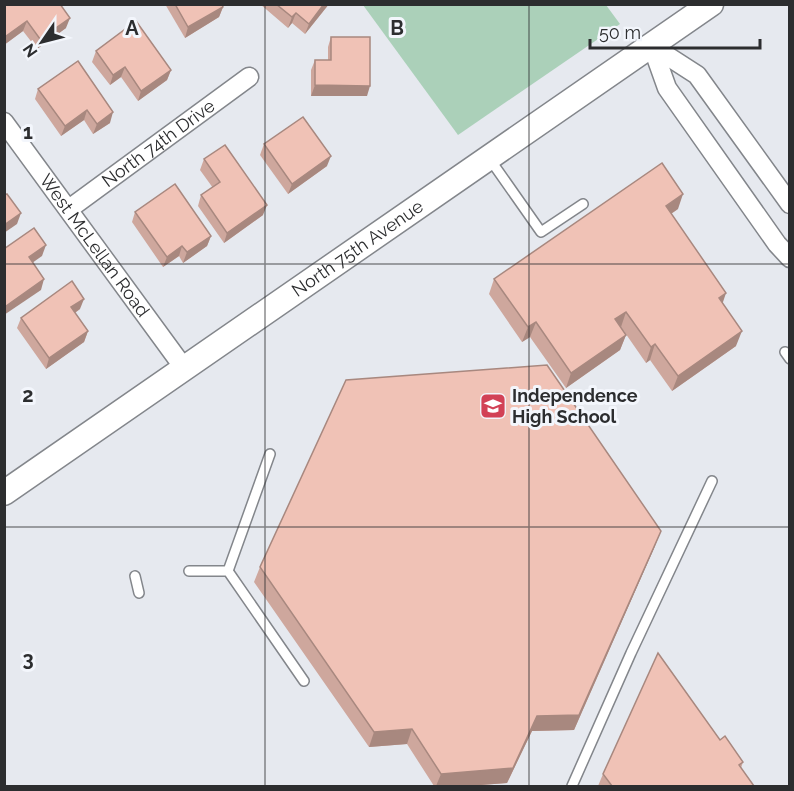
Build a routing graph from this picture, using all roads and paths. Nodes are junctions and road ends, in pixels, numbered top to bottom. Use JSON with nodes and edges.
{"nodes":[{"id":1,"x":711,"y":4,"type":"edge"},
{"id":2,"x":652,"y":46,"type":"junction"},
{"id":3,"x":249,"y":77,"type":"dead end"},
{"id":4,"x":4,"y":122,"type":"edge"},
{"id":5,"x":489,"y":159,"type":"junction"},
{"id":6,"x":583,"y":204,"type":"dead end"},
{"id":7,"x":789,"y":204,"type":"edge"},
{"id":8,"x":69,"y":209,"type":"junction"},
{"id":9,"x":789,"y":258,"type":"edge"},
{"id":10,"x":184,"y":368,"type":"junction"},
{"id":11,"x":270,"y":454,"type":"dead end"},
{"id":12,"x":712,"y":481,"type":"dead end"},
{"id":13,"x":4,"y":493,"type":"edge"},
{"id":14,"x":189,"y":571,"type":"dead end"},
{"id":15,"x":228,"y":572,"type":"junction"},
{"id":16,"x":135,"y":576,"type":"dead end"},
{"id":17,"x":139,"y":593,"type":"dead end"},
{"id":18,"x":304,"y":681,"type":"dead end"},
{"id":19,"x":572,"y":786,"type":"edge"}],
"edges":[{"from":1,"to":2,"type":"main road","name":"North 75th Avenue"},
{"from":2,"to":5,"type":"main road","name":"North 75th Avenue"},
{"from":2,"to":7,"type":"street"},
{"from":2,"to":9,"type":"street"},
{"from":3,"to":8,"type":"street","name":"North 74th Drive"},
{"from":4,"to":8,"type":"street","name":"West McLellan Road"},
{"from":5,"to":6,"type":"lane"},
{"from":5,"to":10,"type":"main road","name":"North 75th Avenue"},
{"from":8,"to":10,"type":"street","name":"West McLellan Road"},
{"from":10,"to":13,"type":"main road","name":"North 75th Avenue"},
{"from":11,"to":15,"type":"lane"},
{"from":12,"to":19,"type":"lane"},
{"from":14,"to":15,"type":"lane"},
{"from":15,"to":18,"type":"lane"},
{"from":16,"to":17,"type":"lane"}]}
